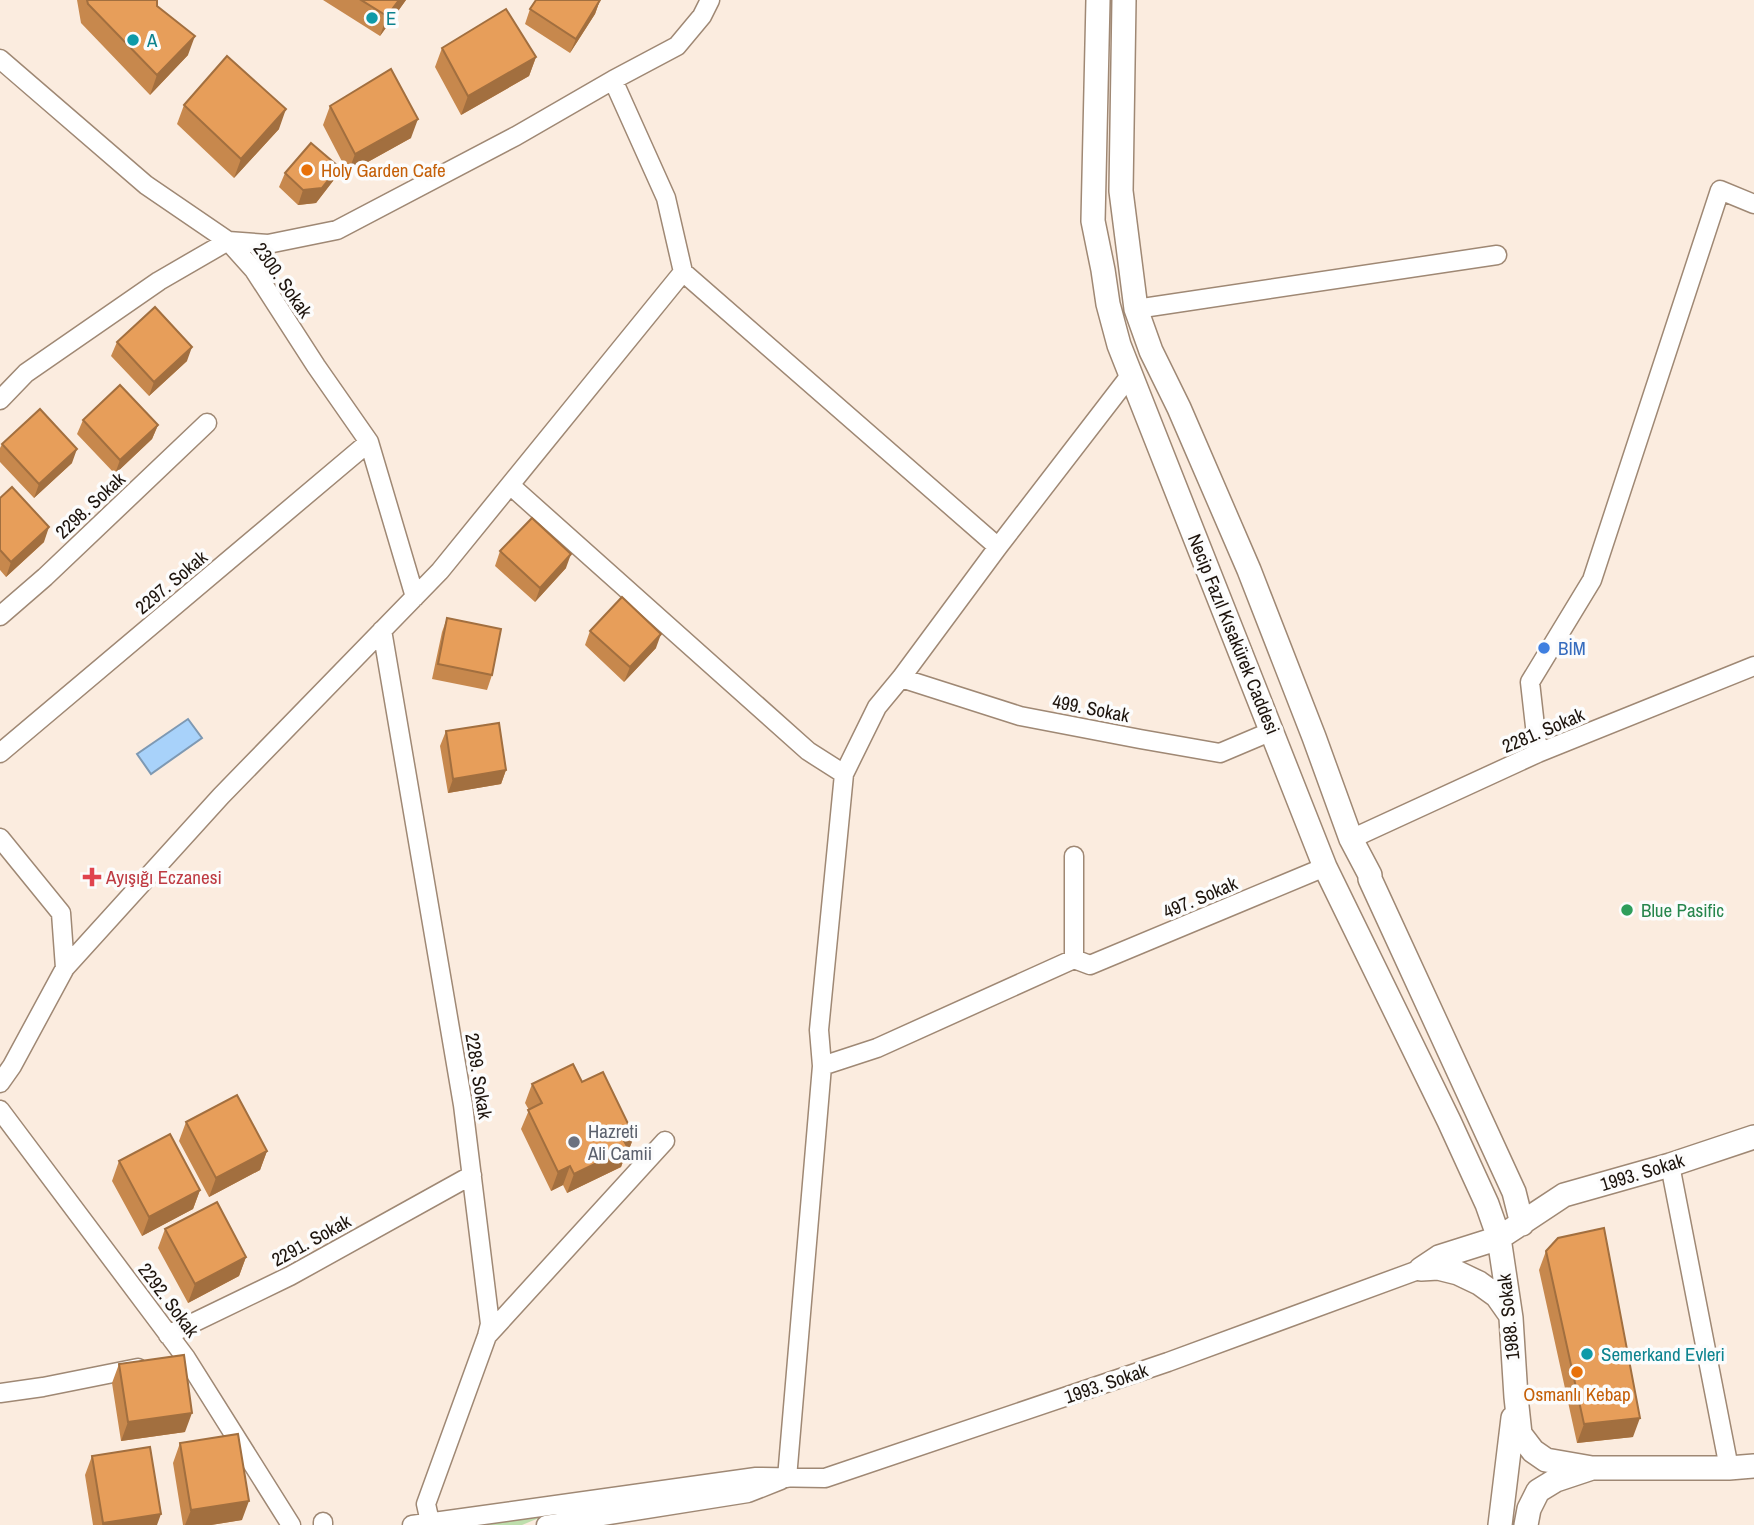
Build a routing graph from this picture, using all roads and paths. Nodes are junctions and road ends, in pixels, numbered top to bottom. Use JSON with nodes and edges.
{"nodes":[{"id":1,"x":710,"y":0,"type":"edge"},
{"id":2,"x":1098,"y":0,"type":"edge"},
{"id":3,"x":1124,"y":0,"type":"edge"},
{"id":4,"x":0,"y":59,"type":"edge"},
{"id":5,"x":613,"y":80,"type":"junction"},
{"id":6,"x":1754,"y":204,"type":"edge"},
{"id":7,"x":229,"y":242,"type":"junction"},
{"id":8,"x":1497,"y":255,"type":"dead end"},
{"id":9,"x":683,"y":272,"type":"junction"},
{"id":10,"x":1136,"y":309,"type":"junction"},
{"id":11,"x":1151,"y":351,"type":"junction"},
{"id":12,"x":1132,"y":373,"type":"junction"},
{"id":13,"x":0,"y":400,"type":"edge"},
{"id":14,"x":207,"y":423,"type":"dead end"},
{"id":15,"x":369,"y":442,"type":"junction"},
{"id":16,"x":510,"y":485,"type":"junction"},
{"id":17,"x":998,"y":548,"type":"junction"},
{"id":18,"x":415,"y":597,"type":"junction"},
{"id":19,"x":0,"y":616,"type":"edge"},
{"id":20,"x":382,"y":631,"type":"junction"},
{"id":21,"x":1754,"y":666,"type":"edge"},
{"id":22,"x":901,"y":678,"type":"junction"},
{"id":23,"x":1272,"y":731,"type":"junction"},
{"id":24,"x":0,"y":753,"type":"edge"},
{"id":25,"x":1538,"y":753,"type":"junction"},
{"id":26,"x":844,"y":774,"type":"junction"},
{"id":27,"x":0,"y":838,"type":"edge"},
{"id":28,"x":1351,"y":839,"type":"junction"},
{"id":29,"x":1074,"y":856,"type":"dead end"},
{"id":30,"x":1325,"y":867,"type":"junction"},
{"id":31,"x":1082,"y":962,"type":"junction"},
{"id":32,"x":65,"y":968,"type":"junction"},
{"id":33,"x":822,"y":1066,"type":"junction"},
{"id":34,"x":0,"y":1083,"type":"edge"},
{"id":35,"x":0,"y":1110,"type":"edge"},
{"id":36,"x":665,"y":1140,"type":"dead end"},
{"id":37,"x":1752,"y":1140,"type":"edge"},
{"id":38,"x":1670,"y":1165,"type":"junction"},
{"id":39,"x":472,"y":1175,"type":"junction"},
{"id":40,"x":1522,"y":1224,"type":"junction"},
{"id":41,"x":1499,"y":1238,"type":"junction"},
{"id":42,"x":1421,"y":1269,"type":"junction"},
{"id":43,"x":1510,"y":1314,"type":"junction"},
{"id":44,"x":168,"y":1335,"type":"junction"},
{"id":45,"x":487,"y":1336,"type":"junction"},
{"id":46,"x":173,"y":1361,"type":"junction"},
{"id":47,"x":0,"y":1393,"type":"edge"},
{"id":48,"x":1516,"y":1397,"type":"junction"},
{"id":49,"x":1754,"y":1466,"type":"edge"},
{"id":50,"x":1592,"y":1468,"type":"junction"},
{"id":51,"x":1729,"y":1468,"type":"junction"},
{"id":52,"x":787,"y":1478,"type":"junction"},
{"id":53,"x":498,"y":1513,"type":"edge"},
{"id":54,"x":421,"y":1523,"type":"edge"},
{"id":55,"x":290,"y":1525,"type":"edge"},
{"id":56,"x":546,"y":1525,"type":"edge"},
{"id":57,"x":1500,"y":1525,"type":"edge"},
{"id":58,"x":1526,"y":1525,"type":"edge"}],
"edges":[{"from":1,"to":5,"type":"street"},
{"from":2,"to":12,"type":"main road","name":"Necip Fazıl Kısakürek Caddesi"},
{"from":3,"to":10,"type":"main road","name":"Necip Fazıl Kısakürek Caddesi"},
{"from":4,"to":7,"type":"street"},
{"from":5,"to":7,"type":"street"},
{"from":5,"to":9,"type":"street"},
{"from":6,"to":25,"type":"street"},
{"from":7,"to":13,"type":"street","name":"2300. Sokak"},
{"from":7,"to":15,"type":"street","name":"2300. Sokak"},
{"from":8,"to":10,"type":"street"},
{"from":9,"to":16,"type":"street"},
{"from":9,"to":17,"type":"street"},
{"from":10,"to":11,"type":"main road","name":"Necip Fazıl Kısakürek Caddesi"},
{"from":11,"to":12,"type":"main road"},
{"from":11,"to":28,"type":"main road","name":"Necip Fazıl Kısakürek Caddesi"},
{"from":12,"to":17,"type":"street"},
{"from":12,"to":23,"type":"main road","name":"Necip Fazıl Kısakürek Caddesi"},
{"from":14,"to":19,"type":"street","name":"2298. Sokak"},
{"from":15,"to":18,"type":"street","name":"2300. Sokak"},
{"from":15,"to":24,"type":"street","name":"2297. Sokak"},
{"from":16,"to":18,"type":"street"},
{"from":16,"to":26,"type":"street"},
{"from":17,"to":22,"type":"street"},
{"from":18,"to":20,"type":"street"},
{"from":20,"to":32,"type":"street"},
{"from":20,"to":39,"type":"street","name":"2289. Sokak"},
{"from":21,"to":25,"type":"street","name":"2281. Sokak"},
{"from":22,"to":23,"type":"street","name":"499. Sokak"},
{"from":22,"to":26,"type":"street"},
{"from":23,"to":30,"type":"main road","name":"Necip Fazıl Kısakürek Caddesi"},
{"from":25,"to":28,"type":"street","name":"2281. Sokak"},
{"from":26,"to":33,"type":"street"},
{"from":27,"to":32,"type":"street"},
{"from":28,"to":30,"type":"main road"},
{"from":28,"to":40,"type":"main road","name":"Necip Fazıl Kısakürek Caddesi"},
{"from":29,"to":31,"type":"street"},
{"from":30,"to":31,"type":"street","name":"497. Sokak"},
{"from":30,"to":41,"type":"main road","name":"Necip Fazıl Kısakürek Caddesi"},
{"from":31,"to":33,"type":"street","name":"497. Sokak"},
{"from":32,"to":34,"type":"street"},
{"from":33,"to":52,"type":"street"},
{"from":35,"to":44,"type":"street","name":"2292. Sokak"},
{"from":36,"to":45,"type":"street"},
{"from":37,"to":38,"type":"main road","name":"1993. Sokak"},
{"from":38,"to":40,"type":"main road","name":"1993. Sokak"},
{"from":38,"to":51,"type":"street"},
{"from":39,"to":44,"type":"street","name":"2291. Sokak"},
{"from":39,"to":45,"type":"street","name":"2289. Sokak"},
{"from":40,"to":41,"type":"main road","name":"1993. Sokak"},
{"from":41,"to":42,"type":"main road","name":"1993. Sokak"},
{"from":41,"to":43,"type":"main road","name":"1988. Sokak"},
{"from":42,"to":43,"type":"main road"},
{"from":42,"to":52,"type":"street","name":"1993. Sokak"},
{"from":43,"to":48,"type":"main road","name":"1988. Sokak"},
{"from":44,"to":46,"type":"street","name":"2292. Sokak"},
{"from":45,"to":54,"type":"street","name":"2289. Sokak"},
{"from":46,"to":47,"type":"street"},
{"from":46,"to":55,"type":"street","name":"2292. Sokak"},
{"from":48,"to":50,"type":"main road"},
{"from":48,"to":57,"type":"main road"},
{"from":49,"to":51,"type":"main road"},
{"from":50,"to":51,"type":"main road"},
{"from":50,"to":58,"type":"main road"},
{"from":52,"to":53,"type":"street","name":"1993. Sokak"},
{"from":52,"to":56,"type":"street","name":"1993. Sokak"},
{"from":53,"to":54,"type":"street","name":"1993. Sokak"}]}
